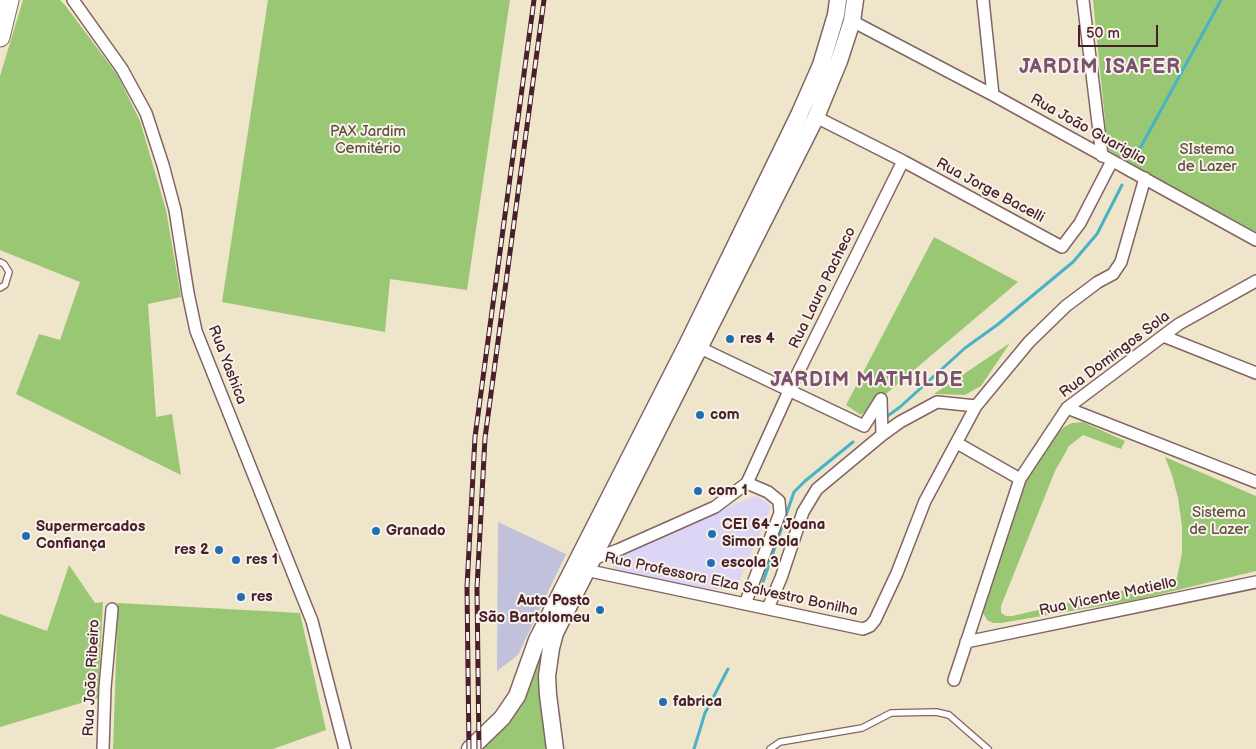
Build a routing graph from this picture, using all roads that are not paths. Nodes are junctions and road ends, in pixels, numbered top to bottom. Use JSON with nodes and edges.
{"nodes":[{"id":1,"x":10,"y":0,"type":"edge"},
{"id":2,"x":73,"y":0,"type":"edge"},
{"id":3,"x":839,"y":0,"type":"edge"},
{"id":4,"x":855,"y":0,"type":"edge"},
{"id":5,"x":983,"y":0,"type":"edge"},
{"id":6,"x":1083,"y":0,"type":"edge"},
{"id":7,"x":852,"y":21,"type":"junction"},
{"id":8,"x":0,"y":37,"type":"edge"},
{"id":9,"x":989,"y":63,"type":"junction"},
{"id":10,"x":968,"y":82,"type":"junction"},
{"id":11,"x":993,"y":95,"type":"junction"},
{"id":12,"x":816,"y":117,"type":"junction"},
{"id":13,"x":1099,"y":130,"type":"junction"},
{"id":14,"x":1080,"y":144,"type":"junction"},
{"id":15,"x":1107,"y":158,"type":"junction"},
{"id":16,"x":903,"y":161,"type":"junction"},
{"id":17,"x":1145,"y":178,"type":"junction"},
{"id":18,"x":1256,"y":240,"type":"edge"},
{"id":19,"x":0,"y":262,"type":"edge"},
{"id":20,"x":1256,"y":281,"type":"edge"},
{"id":21,"x":0,"y":288,"type":"edge"},
{"id":22,"x":1163,"y":336,"type":"junction"},
{"id":23,"x":698,"y":347,"type":"junction"},
{"id":24,"x":1256,"y":373,"type":"edge"},
{"id":25,"x":789,"y":391,"type":"junction"},
{"id":26,"x":976,"y":406,"type":"junction"},
{"id":27,"x":1067,"y":408,"type":"junction"},
{"id":28,"x":882,"y":435,"type":"junction"},
{"id":29,"x":956,"y":443,"type":"junction"},
{"id":30,"x":1020,"y":478,"type":"junction"},
{"id":31,"x":1256,"y":482,"type":"edge"},
{"id":32,"x":747,"y":483,"type":"junction"},
{"id":33,"x":585,"y":564,"type":"junction"},
{"id":34,"x":1256,"y":582,"type":"edge"},
{"id":35,"x":745,"y":604,"type":"junction"},
{"id":36,"x":768,"y":608,"type":"junction"},
{"id":37,"x":112,"y":609,"type":"dead end"},
{"id":38,"x":966,"y":642,"type":"junction"},
{"id":39,"x":954,"y":680,"type":"dead end"},
{"id":40,"x":103,"y":749,"type":"edge"},
{"id":41,"x":345,"y":749,"type":"edge"},
{"id":42,"x":470,"y":749,"type":"edge"},
{"id":43,"x":555,"y":749,"type":"edge"},
{"id":44,"x":770,"y":749,"type":"edge"},
{"id":45,"x":988,"y":749,"type":"edge"}],
"edges":[{"from":1,"to":8,"type":"main road"},
{"from":2,"to":41,"type":"street","name":"Rua Yashica"},
{"from":3,"to":7,"type":"main road"},
{"from":3,"to":23,"type":"main road"},
{"from":4,"to":7,"type":"main road"},
{"from":5,"to":9,"type":"street"},
{"from":6,"to":13,"type":"street"},
{"from":7,"to":10,"type":"street","name":"Rua João Guariglia"},
{"from":7,"to":12,"type":"main road"},
{"from":9,"to":10,"type":"street"},
{"from":9,"to":11,"type":"street"},
{"from":10,"to":11,"type":"street","name":"Rua João Guariglia"},
{"from":11,"to":14,"type":"street","name":"Rua João Guariglia"},
{"from":12,"to":16,"type":"street","name":"Rua Jorge Bacelli"},
{"from":12,"to":23,"type":"main road"},
{"from":13,"to":14,"type":"street"},
{"from":13,"to":15,"type":"street"},
{"from":14,"to":15,"type":"street","name":"Rua João Guariglia"},
{"from":15,"to":16,"type":"street","name":"Rua Jorge Bacelli"},
{"from":15,"to":17,"type":"street","name":"Rua João Guariglia"},
{"from":16,"to":25,"type":"street","name":"Rua Lauro Pacheco"},
{"from":17,"to":18,"type":"street","name":"Rua João Guariglia"},
{"from":17,"to":26,"type":"street","name":"Rua Professora Elza Salvestro Bonilha"},
{"from":19,"to":21,"type":"lane"},
{"from":20,"to":22,"type":"street","name":"Rua Domingos Sola"},
{"from":22,"to":24,"type":"street"},
{"from":22,"to":27,"type":"street","name":"Rua Domingos Sola"},
{"from":23,"to":25,"type":"street"},
{"from":23,"to":33,"type":"main road"},
{"from":25,"to":28,"type":"street"},
{"from":25,"to":32,"type":"street","name":"Rua Lauro Pacheco"},
{"from":26,"to":28,"type":"street"},
{"from":26,"to":29,"type":"street","name":"Rua Professora Elza Salvestro Bonilha"},
{"from":27,"to":30,"type":"street","name":"Rua Domingos Sola"},
{"from":27,"to":31,"type":"street"},
{"from":28,"to":36,"type":"street"},
{"from":29,"to":30,"type":"street"},
{"from":29,"to":36,"type":"street","name":"Rua Professora Elza Salvestro Bonilha"},
{"from":30,"to":38,"type":"street","name":"Rua Domingos Sola"},
{"from":32,"to":33,"type":"street"},
{"from":32,"to":35,"type":"street"},
{"from":33,"to":35,"type":"street","name":"Rua Professora Elza Salvestro Bonilha"},
{"from":33,"to":42,"type":"main road"},
{"from":33,"to":43,"type":"main road"},
{"from":34,"to":38,"type":"street","name":"Rua Vicente Matiello"},
{"from":35,"to":36,"type":"street","name":"Rua Professora Elza Salvestro Bonilha"},
{"from":37,"to":40,"type":"street","name":"Rua Joāo Ribeiro"},
{"from":38,"to":39,"type":"street","name":"Rua Domingos Sola"},
{"from":44,"to":45,"type":"lane"}]}
